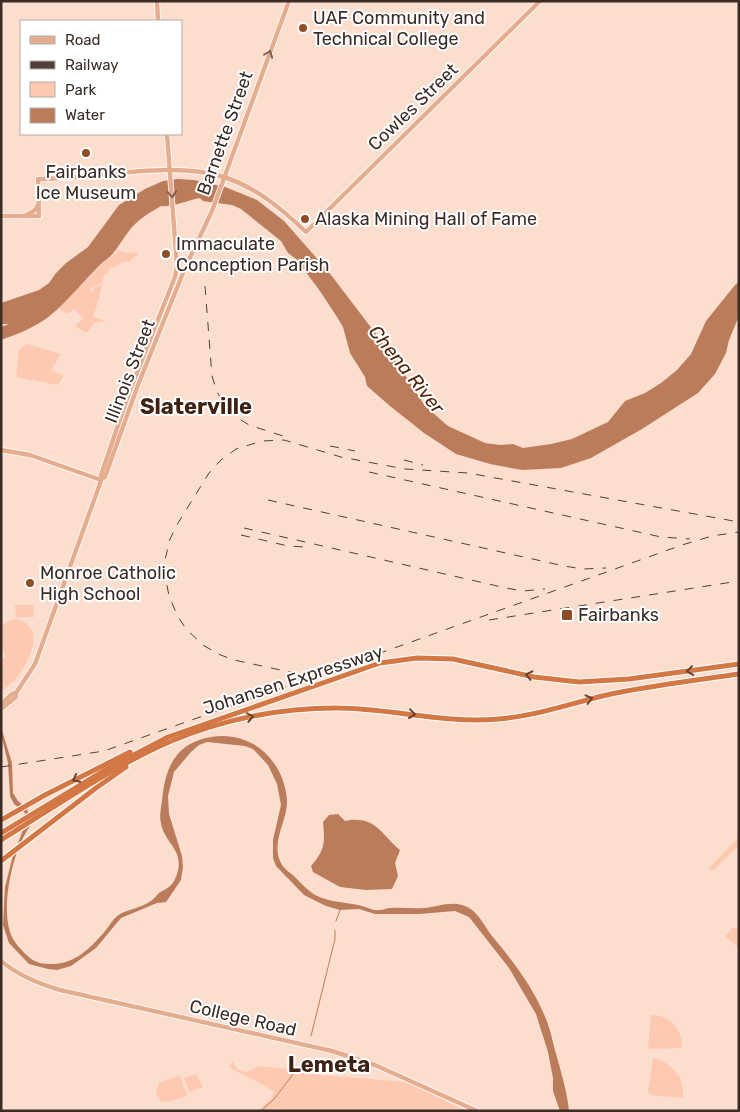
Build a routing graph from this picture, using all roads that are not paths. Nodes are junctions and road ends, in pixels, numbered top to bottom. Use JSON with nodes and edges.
{"nodes":[{"id":1,"x":156,"y":1,"type":"edge"},
{"id":2,"x":288,"y":1,"type":"edge"},
{"id":3,"x":540,"y":1,"type":"edge"},
{"id":4,"x":158,"y":20,"type":"edge"},
{"id":5,"x":167,"y":135,"type":"edge"},
{"id":6,"x":170,"y":173,"type":"junction"},
{"id":7,"x":224,"y":177,"type":"junction"},
{"id":8,"x":39,"y":203,"type":"junction"},
{"id":9,"x":1,"y":216,"type":"edge"},
{"id":10,"x":24,"y":216,"type":"junction"},
{"id":11,"x":189,"y":259,"type":"junction"},
{"id":12,"x":207,"y":269,"type":"dead end"},
{"id":13,"x":184,"y":273,"type":"joint"},
{"id":14,"x":1,"y":450,"type":"edge"},
{"id":15,"x":102,"y":479,"type":"junction"},
{"id":16,"x":739,"y":664,"type":"edge"},
{"id":17,"x":739,"y":674,"type":"edge"},
{"id":18,"x":2,"y":706,"type":"edge"},
{"id":19,"x":168,"y":737,"type":"junction"},
{"id":20,"x":142,"y":755,"type":"junction"},
{"id":21,"x":1,"y":820,"type":"edge"},
{"id":22,"x":1,"y":833,"type":"edge"},
{"id":23,"x":1,"y":840,"type":"edge"},
{"id":24,"x":1,"y":861,"type":"edge"},
{"id":25,"x":1,"y":961,"type":"edge"},
{"id":26,"x":477,"y":1111,"type":"edge"}],
"edges":[{"from":1,"to":4,"type":"main road"},
{"from":7,"to":2,"type":"main road","name":"Barnette Street","one_way":true},
{"from":3,"to":7,"type":"main road","name":"Cowles Street"},
{"from":5,"to":6,"type":"main road"},
{"from":6,"to":7,"type":"main road"},
{"from":6,"to":8,"type":"main road"},
{"from":6,"to":15,"type":"main road","name":"Illinois Street","one_way":true},
{"from":7,"to":11,"type":"main road","name":"Barnette Street"},
{"from":8,"to":10,"type":"main road"},
{"from":8,"to":10,"type":"main road"},
{"from":9,"to":10,"type":"main road"},
{"from":11,"to":12,"type":"main road"},
{"from":11,"to":13,"type":"main road","name":"Barnette Street"},
{"from":13,"to":15,"type":"main road","name":"Illinois Street"},
{"from":14,"to":15,"type":"main road"},
{"from":15,"to":18,"type":"main road","name":"Illinois Street"},
{"from":16,"to":19,"type":"highway","name":"Johansen Expressway","one_way":true},
{"from":20,"to":17,"type":"highway","name":"Johansen Expressway","one_way":true},
{"from":19,"to":21,"type":"highway","one_way":true},
{"from":19,"to":22,"type":"highway","name":"Johansen Expressway"},
{"from":20,"to":23,"type":"highway","name":"Johansen Expressway"},
{"from":20,"to":24,"type":"highway"},
{"from":25,"to":26,"type":"main road","name":"College Road"}]}
